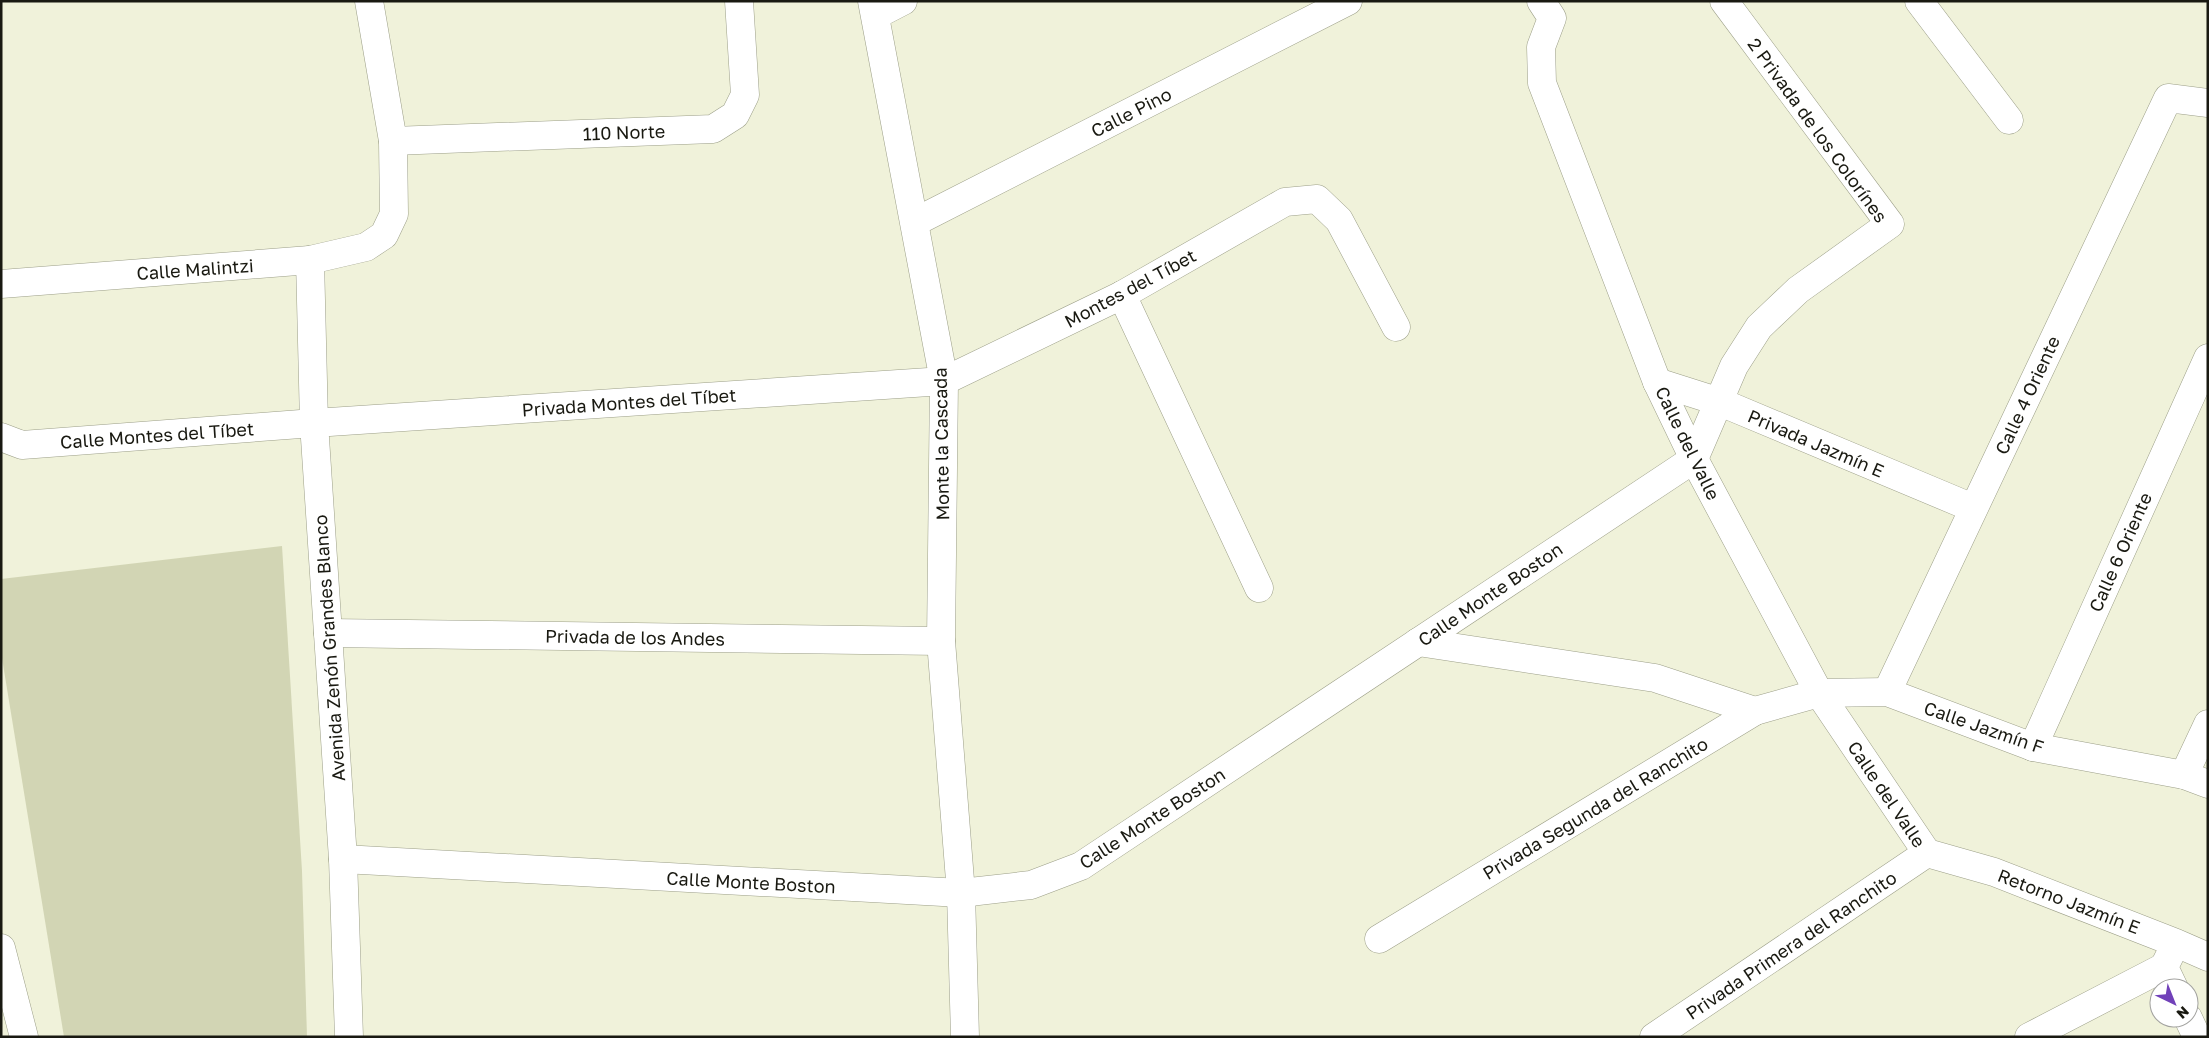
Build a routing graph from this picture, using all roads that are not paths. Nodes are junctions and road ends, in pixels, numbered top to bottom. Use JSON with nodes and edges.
{"nodes":[{"id":1,"x":369,"y":1,"type":"edge"},
{"id":2,"x":739,"y":1,"type":"edge"},
{"id":3,"x":903,"y":1,"type":"edge"},
{"id":4,"x":1348,"y":1,"type":"edge"},
{"id":5,"x":1724,"y":1,"type":"edge"},
{"id":6,"x":1919,"y":1,"type":"edge"},
{"id":7,"x":1554,"y":7,"type":"edge"},
{"id":8,"x":874,"y":8,"type":"edge"},
{"id":9,"x":2208,"y":103,"type":"edge"},
{"id":10,"x":2009,"y":120,"type":"dead end"},
{"id":11,"x":394,"y":141,"type":"junction"},
{"id":12,"x":915,"y":222,"type":"junction"},
{"id":13,"x":310,"y":260,"type":"junction"},
{"id":14,"x":1,"y":284,"type":"edge"},
{"id":15,"x":1122,"y":295,"type":"junction"},
{"id":16,"x":1396,"y":327,"type":"dead end"},
{"id":17,"x":2208,"y":358,"type":"edge"},
{"id":18,"x":944,"y":381,"type":"junction"},
{"id":19,"x":1657,"y":382,"type":"junction"},
{"id":20,"x":1720,"y":402,"type":"junction"},
{"id":21,"x":314,"y":423,"type":"junction"},
{"id":22,"x":1,"y":436,"type":"edge"},
{"id":23,"x":1694,"y":459,"type":"junction"},
{"id":24,"x":1973,"y":508,"type":"junction"},
{"id":25,"x":1259,"y":588,"type":"dead end"},
{"id":26,"x":328,"y":632,"type":"junction"},
{"id":27,"x":942,"y":641,"type":"junction"},
{"id":28,"x":1418,"y":642,"type":"junction"},
{"id":29,"x":1886,"y":692,"type":"junction"},
{"id":30,"x":1818,"y":693,"type":"junction"},
{"id":31,"x":1755,"y":711,"type":"junction"},
{"id":32,"x":2208,"y":724,"type":"edge"},
{"id":33,"x":2033,"y":747,"type":"junction"},
{"id":34,"x":2196,"y":779,"type":"edge"},
{"id":35,"x":1927,"y":853,"type":"junction"},
{"id":36,"x":342,"y":859,"type":"junction"},
{"id":37,"x":961,"y":893,"type":"junction"},
{"id":38,"x":1378,"y":940,"type":"dead end"},
{"id":39,"x":1,"y":948,"type":"edge"},
{"id":40,"x":2208,"y":957,"type":"edge"},
{"id":41,"x":2171,"y":966,"type":"edge"},
{"id":42,"x":24,"y":1037,"type":"edge"},
{"id":43,"x":349,"y":1037,"type":"edge"},
{"id":44,"x":965,"y":1037,"type":"edge"},
{"id":45,"x":1654,"y":1037,"type":"edge"},
{"id":46,"x":2029,"y":1037,"type":"edge"}],
"edges":[{"from":1,"to":11,"type":"street"},
{"from":2,"to":11,"type":"street","name":"110 Norte"},
{"from":3,"to":8,"type":"street"},
{"from":4,"to":12,"type":"street","name":"Calle Pino"},
{"from":5,"to":20,"type":"street","name":"2 Privada de los Colorínes"},
{"from":6,"to":10,"type":"street"},
{"from":7,"to":19,"type":"street","name":"Calle del Valle"},
{"from":8,"to":12,"type":"street","name":"Monte la Cascada"},
{"from":9,"to":24,"type":"street","name":"Calle 4 Oriente"},
{"from":11,"to":13,"type":"street","name":"Calle Malintzi"},
{"from":12,"to":18,"type":"street","name":"Monte la Cascada"},
{"from":13,"to":14,"type":"street","name":"Calle Malintzi"},
{"from":13,"to":21,"type":"street","name":"Avenida Zenón Grandes Blanco"},
{"from":15,"to":16,"type":"street","name":"Montes del Tíbet"},
{"from":15,"to":18,"type":"street","name":"Montes del Tíbet"},
{"from":15,"to":25,"type":"street"},
{"from":17,"to":33,"type":"street","name":"Calle 6 Oriente"},
{"from":18,"to":21,"type":"street","name":"Privada Montes del Tíbet"},
{"from":18,"to":27,"type":"street","name":"Monte la Cascada"},
{"from":19,"to":20,"type":"street","name":"Privada Jazmín E"},
{"from":19,"to":23,"type":"street","name":"Calle del Valle"},
{"from":20,"to":23,"type":"street","name":"2 Privada de los Colorínes"},
{"from":20,"to":24,"type":"street","name":"Privada Jazmín E"},
{"from":21,"to":22,"type":"street","name":"Calle Montes del Tíbet"},
{"from":21,"to":26,"type":"street","name":"Avenida Zenón Grandes Blanco"},
{"from":23,"to":28,"type":"street","name":"Calle Monte Boston"},
{"from":23,"to":30,"type":"street","name":"Calle del Valle"},
{"from":24,"to":29,"type":"street","name":"Calle 4 Oriente"},
{"from":26,"to":27,"type":"street","name":"Privada de los Andes"},
{"from":26,"to":36,"type":"street","name":"Avenida Zenón Grandes Blanco"},
{"from":27,"to":37,"type":"street","name":"Monte la Cascada"},
{"from":28,"to":31,"type":"street"},
{"from":28,"to":37,"type":"street","name":"Calle Monte Boston"},
{"from":29,"to":30,"type":"street","name":"Calle Jazmín F"},
{"from":29,"to":33,"type":"street","name":"Calle Jazmín F"},
{"from":30,"to":31,"type":"street","name":"Privada Segunda del Ranchito"},
{"from":30,"to":35,"type":"street","name":"Calle del Valle"},
{"from":31,"to":38,"type":"street","name":"Privada Segunda del Ranchito"},
{"from":32,"to":34,"type":"street"},
{"from":33,"to":34,"type":"street","name":"Calle Jazmín F"},
{"from":35,"to":41,"type":"street","name":"Retorno Jazmín E"},
{"from":35,"to":45,"type":"street","name":"Privada Primera del Ranchito"},
{"from":36,"to":37,"type":"street","name":"Calle Monte Boston"},
{"from":36,"to":43,"type":"street","name":"Avenida Zenón Grandes Blanco"},
{"from":37,"to":44,"type":"street","name":"Monte la Cascada"},
{"from":39,"to":42,"type":"street"},
{"from":40,"to":41,"type":"street","name":"Retorno Jazmín E"},
{"from":41,"to":46,"type":"street"}]}
